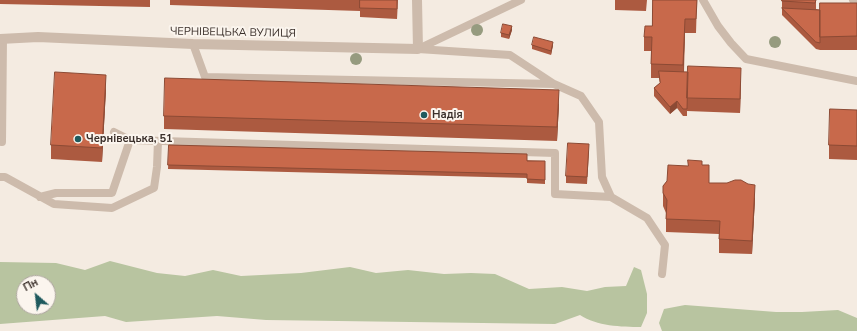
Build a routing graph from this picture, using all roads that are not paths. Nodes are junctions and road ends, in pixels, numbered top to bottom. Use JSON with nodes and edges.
{"nodes":[{"id":1,"x":417,"y":0,"type":"edge"},
{"id":2,"x":521,"y":0,"type":"edge"},
{"id":3,"x":703,"y":0,"type":"edge"},
{"id":4,"x":853,"y":0,"type":"edge"},
{"id":5,"x":857,"y":2,"type":"edge"},
{"id":6,"x":2,"y":39,"type":"edge"},
{"id":7,"x":193,"y":44,"type":"junction"},
{"id":8,"x":418,"y":49,"type":"junction"},
{"id":9,"x":857,"y":81,"type":"edge"},
{"id":10,"x":554,"y":84,"type":"junction"},
{"id":11,"x":114,"y":132,"type":"dead end"},
{"id":12,"x":130,"y":140,"type":"junction"},
{"id":13,"x":158,"y":141,"type":"junction"},
{"id":14,"x":2,"y":142,"type":"dead end"},
{"id":15,"x":0,"y":177,"type":"edge"},
{"id":16,"x":40,"y":196,"type":"junction"},
{"id":17,"x":611,"y":197,"type":"junction"},
{"id":18,"x":662,"y":274,"type":"dead end"}],
"edges":[{"from":1,"to":8,"type":"street"},
{"from":2,"to":8,"type":"lane"},
{"from":3,"to":9,"type":"lane"},
{"from":4,"to":5,"type":"lane"},
{"from":6,"to":7,"type":"street","name":"ЧЕРНІВЕЦЬКА ВУЛИЦЯ"},
{"from":6,"to":14,"type":"lane"},
{"from":7,"to":8,"type":"street","name":"ЧЕРНІВЕЦЬКА ВУЛИЦЯ"},
{"from":7,"to":10,"type":"lane"},
{"from":8,"to":10,"type":"lane"},
{"from":10,"to":17,"type":"lane"},
{"from":11,"to":12,"type":"lane"},
{"from":12,"to":13,"type":"lane"},
{"from":12,"to":16,"type":"lane"},
{"from":13,"to":16,"type":"lane"},
{"from":13,"to":17,"type":"lane"},
{"from":15,"to":16,"type":"lane"},
{"from":17,"to":18,"type":"lane"}]}
